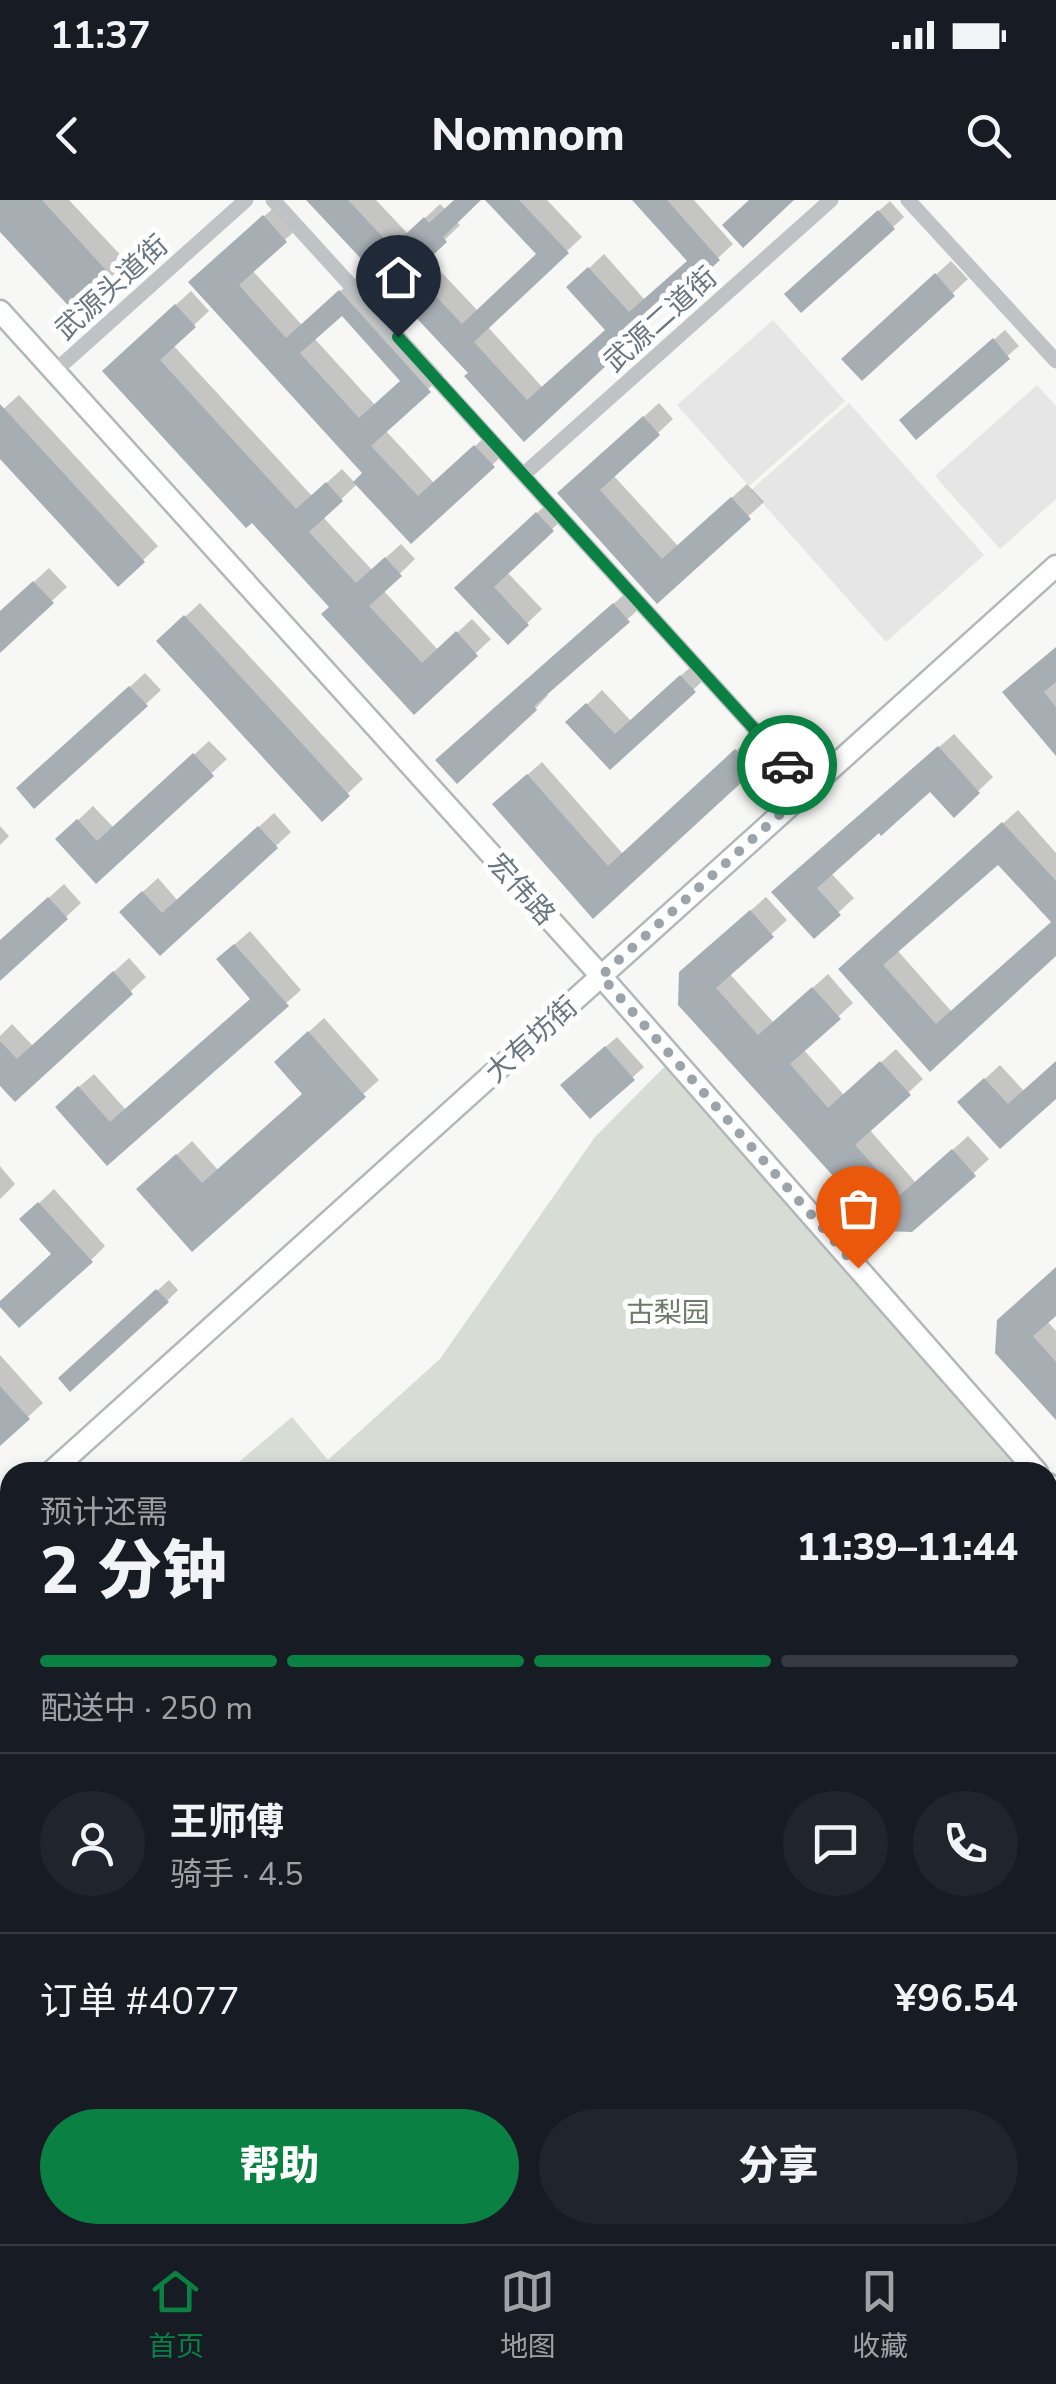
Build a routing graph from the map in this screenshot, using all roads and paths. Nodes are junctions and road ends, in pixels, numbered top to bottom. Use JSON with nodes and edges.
{"nodes":[{"id":1,"x":246,"y":200,"type":"edge"},
{"id":2,"x":273,"y":200,"type":"edge"},
{"id":3,"x":831,"y":200,"type":"edge"},
{"id":4,"x":908,"y":200,"type":"edge"},
{"id":5,"x":0,"y":310,"type":"edge"},
{"id":6,"x":1056,"y":361,"type":"edge"},
{"id":7,"x":54,"y":371,"type":"junction"},
{"id":8,"x":523,"y":474,"type":"junction"},
{"id":9,"x":1056,"y":566,"type":"edge"},
{"id":10,"x":809,"y":788,"type":"junction"},
{"id":11,"x":601,"y":976,"type":"junction"},
{"id":12,"x":62,"y":1462,"type":"edge"},
{"id":13,"x":1029,"y":1462,"type":"edge"}],
"edges":[{"from":1,"to":7,"type":"street","name":"武源头道街"},
{"from":2,"to":8,"type":"street"},
{"from":3,"to":8,"type":"street","name":"武源二道街"},
{"from":4,"to":6,"type":"street"},
{"from":5,"to":7,"type":"main road","name":"宏伟路"},
{"from":7,"to":11,"type":"main road","name":"宏伟路"},
{"from":8,"to":10,"type":"street"},
{"from":9,"to":10,"type":"main road","name":"大有坊街"},
{"from":10,"to":11,"type":"main road","name":"大有坊街"},
{"from":11,"to":12,"type":"main road","name":"大有坊街"},
{"from":11,"to":13,"type":"main road","name":"宏伟路"}]}
